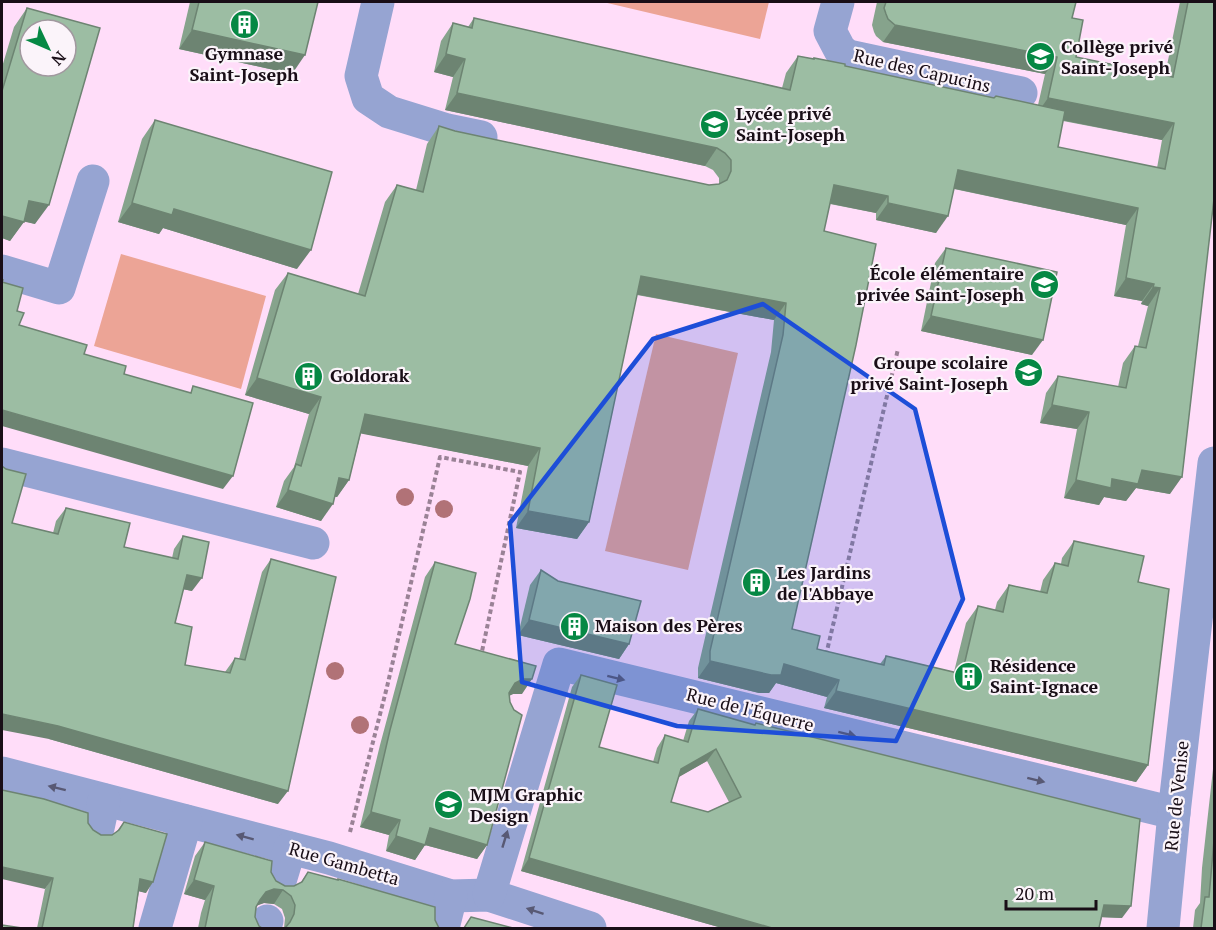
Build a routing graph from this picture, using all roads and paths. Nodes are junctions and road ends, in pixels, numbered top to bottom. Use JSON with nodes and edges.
{"nodes":[{"id":1,"x":378,"y":2,"type":"edge"},
{"id":2,"x":838,"y":2,"type":"edge"},
{"id":3,"x":1021,"y":93,"type":"dead end"},
{"id":4,"x":505,"y":142,"type":"edge"},
{"id":5,"x":93,"y":181,"type":"dead end"},
{"id":6,"x":2,"y":271,"type":"edge"},
{"id":7,"x":898,"y":349,"type":"dead end"},
{"id":8,"x":1215,"y":463,"type":"edge"},
{"id":9,"x":2,"y":464,"type":"edge"},
{"id":10,"x":313,"y":543,"type":"dead end"},
{"id":11,"x":825,"y":660,"type":"edge"},
{"id":12,"x":479,"y":663,"type":"edge"},
{"id":13,"x":1203,"y":665,"type":"edge"},
{"id":14,"x":2,"y":773,"type":"edge"},
{"id":15,"x":1174,"y":813,"type":"junction"},
{"id":16,"x":186,"y":821,"type":"junction"},
{"id":17,"x":290,"y":848,"type":"junction"},
{"id":18,"x":342,"y":862,"type":"junction"},
{"id":19,"x":280,"y":881,"type":"edge"},
{"id":20,"x":489,"y":895,"type":"junction"},
{"id":21,"x":451,"y":896,"type":"junction"},
{"id":22,"x":155,"y":928,"type":"edge"},
{"id":23,"x":443,"y":928,"type":"edge"},
{"id":24,"x":585,"y":928,"type":"edge"},
{"id":25,"x":1163,"y":928,"type":"edge"}],
"edges":[{"from":1,"to":4,"type":"street"},
{"from":2,"to":3,"type":"street","name":"Rue des Capucins"},
{"from":5,"to":6,"type":"street"},
{"from":7,"to":11,"type":"path"},
{"from":8,"to":13,"type":"street","name":"Rue de Venise"},
{"from":9,"to":10,"type":"street"},
{"from":12,"to":18,"type":"path"},
{"from":13,"to":15,"type":"street","name":"Rue de Venise"},
{"from":16,"to":14,"type":"street","name":"Rue Gambetta","one_way":true},
{"from":20,"to":15,"type":"street","name":"Rue de l'Équerre","one_way":true},
{"from":15,"to":25,"type":"street","name":"Rue de Venise"},
{"from":17,"to":16,"type":"street","name":"Rue Gambetta","one_way":true},
{"from":16,"to":22,"type":"street"},
{"from":17,"to":18,"type":"street","name":"Rue Gambetta"},
{"from":17,"to":19,"type":"street"},
{"from":18,"to":21,"type":"street","name":"Rue Gambetta"},
{"from":20,"to":21,"type":"street","name":"Rue Gambetta"},
{"from":24,"to":20,"type":"street","name":"Rue Gambetta","one_way":true},
{"from":21,"to":23,"type":"street"}]}
